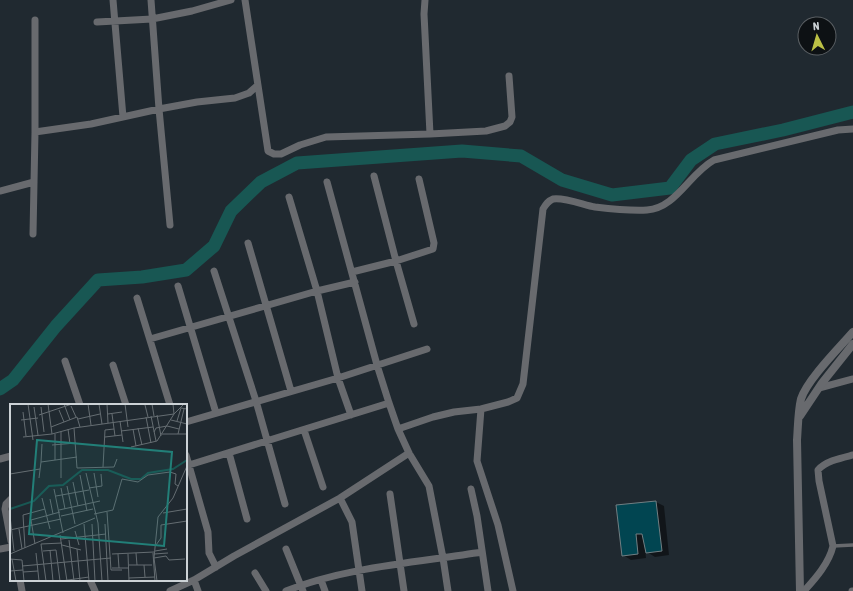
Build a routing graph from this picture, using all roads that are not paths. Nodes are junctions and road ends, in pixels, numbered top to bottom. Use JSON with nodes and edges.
{"nodes":[{"id":1,"x":113,"y":0,"type":"edge"},
{"id":2,"x":151,"y":0,"type":"edge"},
{"id":3,"x":231,"y":0,"type":"edge"},
{"id":4,"x":245,"y":0,"type":"edge"},
{"id":5,"x":425,"y":0,"type":"edge"},
{"id":6,"x":210,"y":3,"type":"edge"},
{"id":7,"x":152,"y":19,"type":"junction"},
{"id":8,"x":35,"y":20,"type":"dead end"},
{"id":9,"x":114,"y":21,"type":"junction"},
{"id":10,"x":97,"y":22,"type":"dead end"},
{"id":11,"x":509,"y":76,"type":"dead end"},
{"id":12,"x":258,"y":86,"type":"junction"},
{"id":13,"x":159,"y":109,"type":"junction"},
{"id":14,"x":123,"y":118,"type":"junction"},
{"id":15,"x":853,"y":129,"type":"edge"},
{"id":16,"x":34,"y":132,"type":"junction"},
{"id":17,"x":430,"y":134,"type":"junction"},
{"id":18,"x":374,"y":176,"type":"dead end"},
{"id":19,"x":419,"y":179,"type":"dead end"},
{"id":20,"x":34,"y":182,"type":"junction"},
{"id":21,"x":327,"y":182,"type":"dead end"},
{"id":22,"x":0,"y":191,"type":"edge"},
{"id":23,"x":289,"y":197,"type":"dead end"},
{"id":24,"x":170,"y":225,"type":"dead end"},
{"id":25,"x":33,"y":234,"type":"dead end"},
{"id":26,"x":248,"y":243,"type":"dead end"},
{"id":27,"x":396,"y":261,"type":"junction"},
{"id":28,"x":214,"y":271,"type":"dead end"},
{"id":29,"x":352,"y":272,"type":"junction"},
{"id":30,"x":355,"y":282,"type":"junction"},
{"id":31,"x":178,"y":286,"type":"dead end"},
{"id":32,"x":317,"y":291,"type":"junction"},
{"id":33,"x":136,"y":298,"type":"dead end"},
{"id":34,"x":266,"y":305,"type":"junction"},
{"id":35,"x":229,"y":316,"type":"junction"},
{"id":36,"x":414,"y":324,"type":"dead end"},
{"id":37,"x":191,"y":327,"type":"junction"},
{"id":38,"x":853,"y":332,"type":"edge"},
{"id":39,"x":150,"y":339,"type":"junction"},
{"id":40,"x":853,"y":344,"type":"edge"},
{"id":41,"x":427,"y":349,"type":"dead end"},
{"id":42,"x":65,"y":361,"type":"dead end"},
{"id":43,"x":113,"y":365,"type":"dead end"},
{"id":44,"x":377,"y":365,"type":"junction"},
{"id":45,"x":338,"y":378,"type":"junction"},
{"id":46,"x":853,"y":379,"type":"edge"},
{"id":47,"x":819,"y":388,"type":"junction"},
{"id":48,"x":291,"y":391,"type":"junction"},
{"id":49,"x":256,"y":401,"type":"junction"},
{"id":50,"x":80,"y":404,"type":"edge"},
{"id":51,"x":126,"y":404,"type":"edge"},
{"id":52,"x":170,"y":404,"type":"edge"},
{"id":53,"x":389,"y":404,"type":"junction"},
{"id":54,"x":481,"y":409,"type":"junction"},
{"id":55,"x":216,"y":413,"type":"junction"},
{"id":56,"x":351,"y":415,"type":"junction"},
{"id":57,"x":798,"y":418,"type":"junction"},
{"id":58,"x":187,"y":422,"type":"edge"},
{"id":59,"x":398,"y":429,"type":"junction"},
{"id":60,"x":304,"y":430,"type":"junction"},
{"id":61,"x":268,"y":441,"type":"junction"},
{"id":62,"x":229,"y":453,"type":"junction"},
{"id":63,"x":408,"y":453,"type":"junction"},
{"id":64,"x":853,"y":455,"type":"edge"},
{"id":65,"x":10,"y":456,"type":"edge"},
{"id":66,"x":187,"y":458,"type":"edge"},
{"id":67,"x":0,"y":459,"type":"edge"},
{"id":68,"x":189,"y":465,"type":"junction"},
{"id":69,"x":190,"y":483,"type":"edge"},
{"id":70,"x":322,"y":487,"type":"dead end"},
{"id":71,"x":472,"y":489,"type":"dead end"},
{"id":72,"x":390,"y":494,"type":"dead end"},
{"id":73,"x":340,"y":498,"type":"junction"},
{"id":74,"x":10,"y":500,"type":"edge"},
{"id":75,"x":285,"y":504,"type":"dead end"},
{"id":76,"x":247,"y":519,"type":"dead end"},
{"id":77,"x":10,"y":536,"type":"edge"},
{"id":78,"x":853,"y":545,"type":"edge"},
{"id":79,"x":833,"y":546,"type":"junction"},
{"id":80,"x":10,"y":547,"type":"edge"},
{"id":81,"x":0,"y":549,"type":"edge"},
{"id":82,"x":286,"y":550,"type":"dead end"},
{"id":83,"x":482,"y":552,"type":"junction"},
{"id":84,"x":443,"y":558,"type":"junction"},
{"id":85,"x":400,"y":565,"type":"junction"},
{"id":86,"x":216,"y":567,"type":"junction"},
{"id":87,"x":359,"y":571,"type":"junction"},
{"id":88,"x":255,"y":573,"type":"dead end"},
{"id":89,"x":194,"y":580,"type":"junction"},
{"id":90,"x":321,"y":580,"type":"junction"},
{"id":91,"x":20,"y":581,"type":"edge"},
{"id":92,"x":90,"y":581,"type":"edge"},
{"id":93,"x":302,"y":588,"type":"edge"},
{"id":94,"x":22,"y":591,"type":"edge"},
{"id":95,"x":95,"y":591,"type":"edge"},
{"id":96,"x":170,"y":591,"type":"edge"},
{"id":97,"x":198,"y":591,"type":"edge"},
{"id":98,"x":266,"y":591,"type":"edge"},
{"id":99,"x":286,"y":591,"type":"edge"},
{"id":100,"x":325,"y":591,"type":"edge"},
{"id":101,"x":362,"y":591,"type":"edge"},
{"id":102,"x":404,"y":591,"type":"edge"},
{"id":103,"x":448,"y":591,"type":"edge"},
{"id":104,"x":488,"y":591,"type":"edge"},
{"id":105,"x":513,"y":591,"type":"edge"},
{"id":106,"x":800,"y":591,"type":"edge"},
{"id":107,"x":804,"y":591,"type":"edge"}],
"edges":[{"from":1,"to":9,"type":"street"},
{"from":2,"to":7,"type":"street"},
{"from":3,"to":6,"type":"street"},
{"from":4,"to":12,"type":"street"},
{"from":5,"to":17,"type":"street"},
{"from":6,"to":7,"type":"street"},
{"from":7,"to":9,"type":"street"},
{"from":7,"to":13,"type":"street"},
{"from":8,"to":16,"type":"street"},
{"from":9,"to":10,"type":"street"},
{"from":9,"to":14,"type":"street"},
{"from":11,"to":17,"type":"street"},
{"from":12,"to":13,"type":"street"},
{"from":12,"to":17,"type":"street"},
{"from":13,"to":14,"type":"street"},
{"from":13,"to":24,"type":"street"},
{"from":14,"to":16,"type":"street"},
{"from":15,"to":54,"type":"street"},
{"from":16,"to":20,"type":"street"},
{"from":18,"to":27,"type":"street"},
{"from":19,"to":27,"type":"street"},
{"from":20,"to":22,"type":"street"},
{"from":20,"to":25,"type":"street"},
{"from":21,"to":29,"type":"street"},
{"from":23,"to":32,"type":"street"},
{"from":26,"to":34,"type":"street"},
{"from":27,"to":29,"type":"street"},
{"from":27,"to":36,"type":"street"},
{"from":28,"to":35,"type":"street"},
{"from":29,"to":30,"type":"street"},
{"from":30,"to":32,"type":"street"},
{"from":30,"to":44,"type":"street"},
{"from":31,"to":37,"type":"street"},
{"from":32,"to":34,"type":"street"},
{"from":32,"to":45,"type":"street"},
{"from":33,"to":39,"type":"street"},
{"from":34,"to":35,"type":"street"},
{"from":34,"to":48,"type":"street"},
{"from":35,"to":37,"type":"street"},
{"from":35,"to":49,"type":"street"},
{"from":37,"to":39,"type":"street"},
{"from":37,"to":55,"type":"street"},
{"from":38,"to":57,"type":"street"},
{"from":39,"to":52,"type":"street"},
{"from":40,"to":47,"type":"street"},
{"from":41,"to":44,"type":"street"},
{"from":42,"to":50,"type":"street"},
{"from":43,"to":51,"type":"street"},
{"from":44,"to":45,"type":"street"},
{"from":44,"to":53,"type":"street"},
{"from":45,"to":48,"type":"street"},
{"from":45,"to":56,"type":"street"},
{"from":46,"to":47,"type":"street"},
{"from":47,"to":57,"type":"street"},
{"from":48,"to":49,"type":"street"},
{"from":49,"to":55,"type":"street"},
{"from":49,"to":61,"type":"street"},
{"from":53,"to":56,"type":"street"},
{"from":53,"to":59,"type":"street"},
{"from":54,"to":59,"type":"street"},
{"from":54,"to":105,"type":"street"},
{"from":55,"to":58,"type":"street"},
{"from":56,"to":60,"type":"street"},
{"from":57,"to":106,"type":"street"},
{"from":59,"to":63,"type":"street"},
{"from":60,"to":61,"type":"street"},
{"from":60,"to":70,"type":"street"},
{"from":61,"to":62,"type":"street"},
{"from":61,"to":75,"type":"street"},
{"from":62,"to":68,"type":"street"},
{"from":62,"to":76,"type":"street"},
{"from":63,"to":73,"type":"street"},
{"from":63,"to":84,"type":"street"},
{"from":64,"to":79,"type":"street"},
{"from":65,"to":67,"type":"street"},
{"from":66,"to":68,"type":"street"},
{"from":68,"to":69,"type":"street"},
{"from":69,"to":86,"type":"street"},
{"from":71,"to":83,"type":"street"},
{"from":72,"to":85,"type":"street"},
{"from":73,"to":86,"type":"street"},
{"from":73,"to":87,"type":"street"},
{"from":74,"to":77,"type":"street"},
{"from":78,"to":79,"type":"lane"},
{"from":79,"to":107,"type":"street"},
{"from":80,"to":81,"type":"street"},
{"from":82,"to":93,"type":"street"},
{"from":83,"to":84,"type":"street"},
{"from":83,"to":104,"type":"street"},
{"from":84,"to":85,"type":"street"},
{"from":84,"to":103,"type":"street"},
{"from":85,"to":87,"type":"street"},
{"from":85,"to":102,"type":"street"},
{"from":86,"to":89,"type":"street"},
{"from":87,"to":90,"type":"street"},
{"from":87,"to":101,"type":"street"},
{"from":88,"to":98,"type":"street"},
{"from":89,"to":96,"type":"street"},
{"from":89,"to":97,"type":"street"},
{"from":90,"to":93,"type":"street"},
{"from":90,"to":100,"type":"street"},
{"from":91,"to":94,"type":"street"},
{"from":92,"to":95,"type":"street"},
{"from":93,"to":99,"type":"street"}]}
